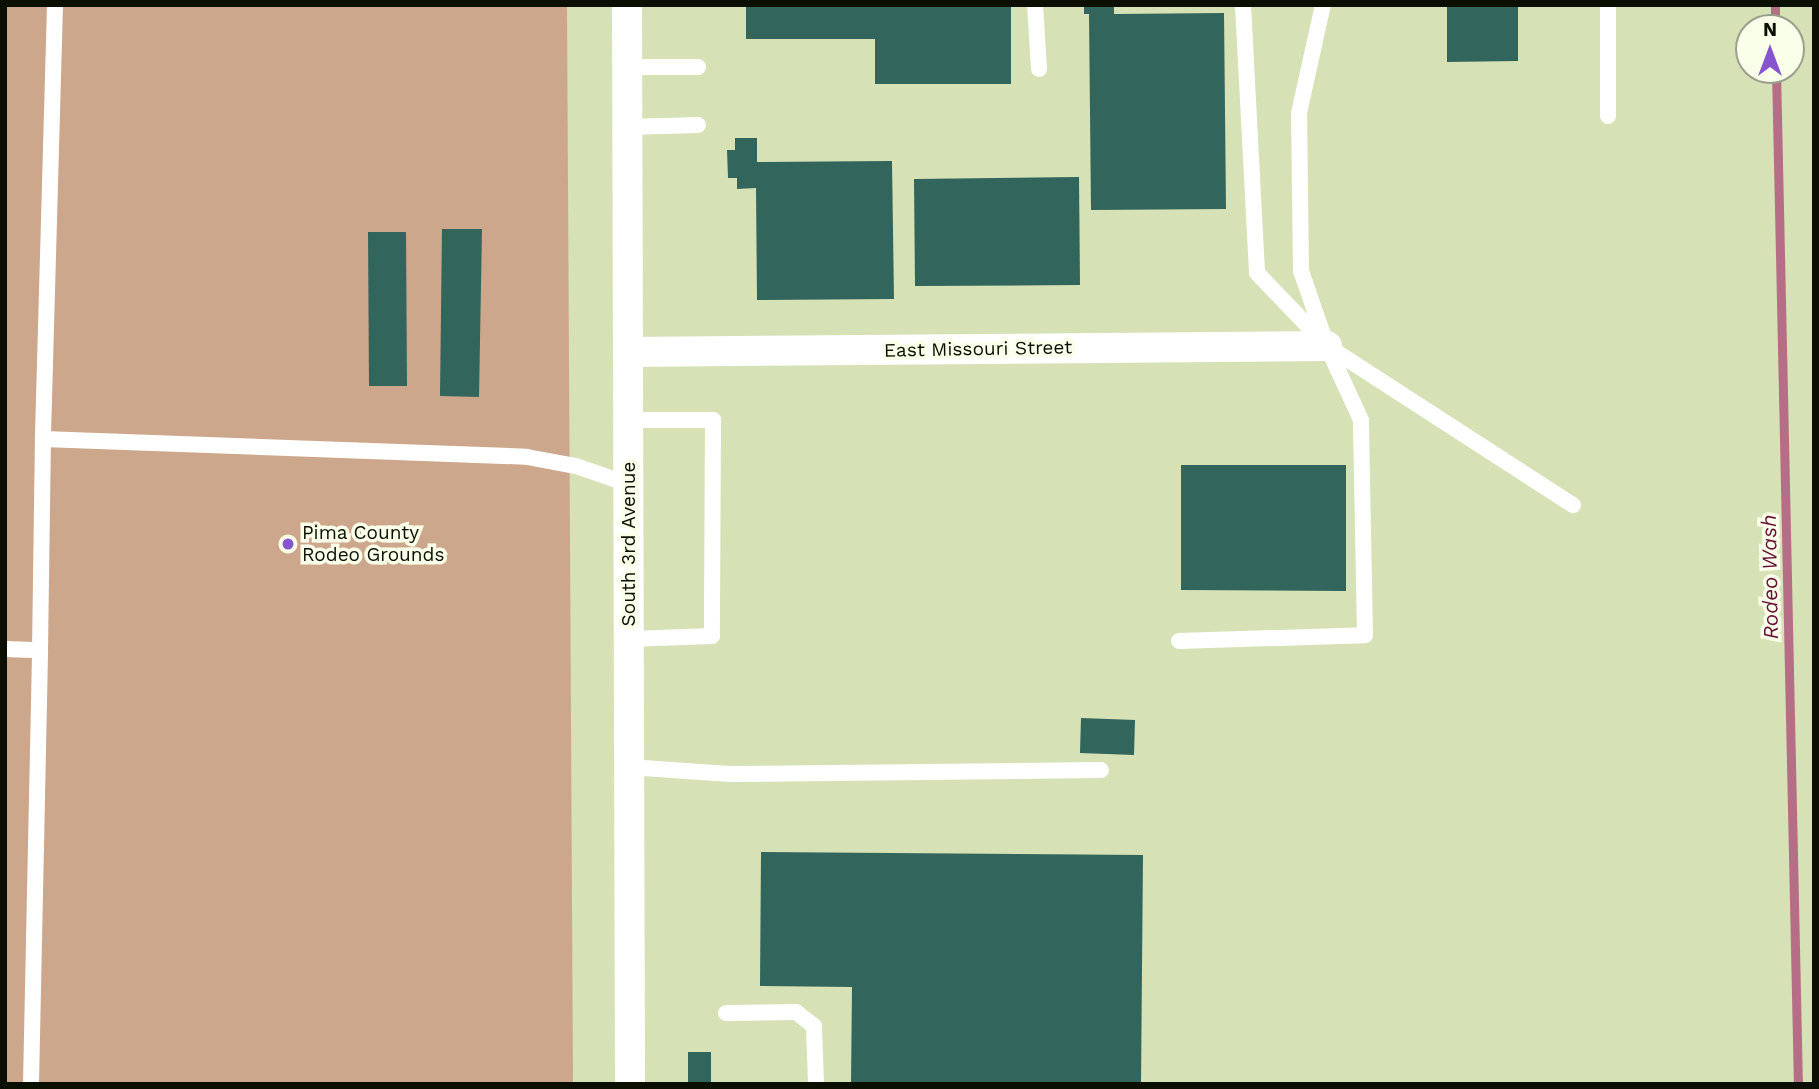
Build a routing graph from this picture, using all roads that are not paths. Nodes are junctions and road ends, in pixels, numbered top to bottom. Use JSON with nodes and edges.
{"nodes":[{"id":1,"x":55,"y":5,"type":"edge"},
{"id":2,"x":627,"y":5,"type":"edge"},
{"id":3,"x":1035,"y":5,"type":"edge"},
{"id":4,"x":1243,"y":5,"type":"edge"},
{"id":5,"x":1323,"y":5,"type":"edge"},
{"id":6,"x":1608,"y":5,"type":"edge"},
{"id":7,"x":627,"y":67,"type":"junction"},
{"id":8,"x":698,"y":67,"type":"dead end"},
{"id":9,"x":1039,"y":69,"type":"dead end"},
{"id":10,"x":1608,"y":116,"type":"dead end"},
{"id":11,"x":698,"y":125,"type":"dead end"},
{"id":12,"x":628,"y":127,"type":"junction"},
{"id":13,"x":1327,"y":346,"type":"junction"},
{"id":14,"x":628,"y":352,"type":"junction"},
{"id":15,"x":628,"y":420,"type":"junction"},
{"id":16,"x":43,"y":439,"type":"junction"},
{"id":17,"x":628,"y":484,"type":"junction"},
{"id":18,"x":1573,"y":505,"type":"dead end"},
{"id":19,"x":629,"y":639,"type":"junction"},
{"id":20,"x":1179,"y":641,"type":"dead end"},
{"id":21,"x":5,"y":649,"type":"edge"},
{"id":22,"x":40,"y":650,"type":"junction"},
{"id":23,"x":629,"y":767,"type":"junction"},
{"id":24,"x":1101,"y":770,"type":"dead end"},
{"id":25,"x":726,"y":1013,"type":"dead end"},
{"id":26,"x":31,"y":1084,"type":"edge"},
{"id":27,"x":630,"y":1084,"type":"edge"},
{"id":28,"x":816,"y":1084,"type":"edge"}],
"edges":[{"from":1,"to":16,"type":"lane"},
{"from":2,"to":7,"type":"street","name":"South 3rd Avenue"},
{"from":3,"to":9,"type":"lane"},
{"from":4,"to":13,"type":"lane"},
{"from":5,"to":13,"type":"lane"},
{"from":6,"to":10,"type":"lane"},
{"from":7,"to":8,"type":"lane"},
{"from":7,"to":12,"type":"street","name":"South 3rd Avenue"},
{"from":11,"to":12,"type":"lane"},
{"from":12,"to":14,"type":"street","name":"South 3rd Avenue"},
{"from":13,"to":14,"type":"street","name":"East Missouri Street"},
{"from":13,"to":18,"type":"lane"},
{"from":13,"to":20,"type":"lane"},
{"from":14,"to":15,"type":"street","name":"South 3rd Avenue"},
{"from":15,"to":17,"type":"street","name":"South 3rd Avenue"},
{"from":15,"to":19,"type":"lane"},
{"from":16,"to":17,"type":"lane"},
{"from":16,"to":22,"type":"lane"},
{"from":17,"to":19,"type":"street","name":"South 3rd Avenue"},
{"from":19,"to":23,"type":"street","name":"South 3rd Avenue"},
{"from":21,"to":22,"type":"lane"},
{"from":22,"to":26,"type":"lane"},
{"from":23,"to":24,"type":"lane"},
{"from":23,"to":27,"type":"street","name":"South 3rd Avenue"},
{"from":25,"to":28,"type":"lane"}]}
